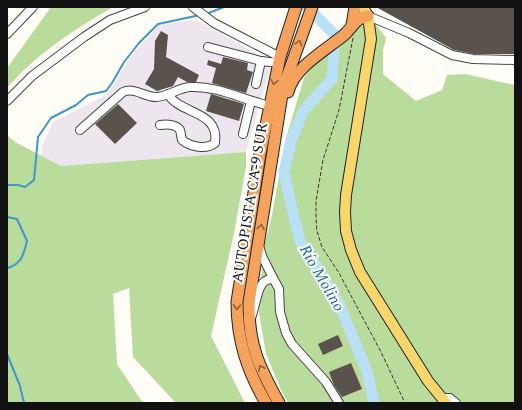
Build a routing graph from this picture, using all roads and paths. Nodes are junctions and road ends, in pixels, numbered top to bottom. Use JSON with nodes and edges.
{"nodes":[{"id":1,"x":33,"y":7,"type":"edge"},
{"id":2,"x":145,"y":7,"type":"edge"},
{"id":3,"x":296,"y":7,"type":"edge"},
{"id":4,"x":312,"y":7,"type":"edge"},
{"id":5,"x":356,"y":7,"type":"edge"},
{"id":6,"x":195,"y":9,"type":"edge"},
{"id":7,"x":365,"y":12,"type":"edge"},
{"id":8,"x":349,"y":30,"type":"junction"},
{"id":9,"x":7,"y":34,"type":"edge"},
{"id":10,"x":208,"y":47,"type":"dead end"},
{"id":11,"x":279,"y":60,"type":"junction"},
{"id":12,"x":515,"y":60,"type":"edge"},
{"id":13,"x":261,"y":61,"type":"junction"},
{"id":14,"x":256,"y":84,"type":"dead end"},
{"id":15,"x":168,"y":94,"type":"junction"},
{"id":16,"x":7,"y":101,"type":"edge"},
{"id":17,"x":251,"y":101,"type":"junction"},
{"id":18,"x":270,"y":106,"type":"junction"},
{"id":19,"x":160,"y":125,"type":"dead end"},
{"id":20,"x":80,"y":130,"type":"dead end"},
{"id":21,"x":243,"y":134,"type":"dead end"},
{"id":22,"x":274,"y":142,"type":"junction"},
{"id":23,"x":258,"y":244,"type":"junction"},
{"id":24,"x":273,"y":278,"type":"junction"},
{"id":25,"x":249,"y":322,"type":"junction"},
{"id":26,"x":444,"y":400,"type":"edge"},
{"id":27,"x":266,"y":403,"type":"edge"},
{"id":28,"x":279,"y":403,"type":"edge"},
{"id":29,"x":339,"y":403,"type":"edge"},
{"id":30,"x":456,"y":403,"type":"edge"}],
"edges":[{"from":1,"to":9,"type":"street"},
{"from":2,"to":16,"type":"street"},
{"from":3,"to":11,"type":"highway","name":"AUTOPISTA CA-9 SUR"},
{"from":22,"to":4,"type":"highway","name":"AUTOPISTA CA-9 SUR","one_way":true},
{"from":5,"to":7,"type":"main road"},
{"from":5,"to":8,"type":"highway"},
{"from":6,"to":11,"type":"street"},
{"from":7,"to":8,"type":"highway"},
{"from":7,"to":12,"type":"street"},
{"from":7,"to":26,"type":"main road"},
{"from":8,"to":22,"type":"highway"},
{"from":10,"to":13,"type":"street"},
{"from":11,"to":13,"type":"street"},
{"from":11,"to":18,"type":"highway","name":"AUTOPISTA CA-9 SUR","one_way":true},
{"from":13,"to":14,"type":"street"},
{"from":15,"to":17,"type":"street"},
{"from":15,"to":19,"type":"street"},
{"from":15,"to":20,"type":"street"},
{"from":17,"to":18,"type":"street"},
{"from":17,"to":21,"type":"street"},
{"from":18,"to":27,"type":"highway","name":"AUTOPISTA CA-9 SUR","one_way":true},
{"from":23,"to":22,"type":"highway","name":"AUTOPISTA CA-9 SUR","one_way":true},
{"from":23,"to":24,"type":"street"},
{"from":23,"to":25,"type":"highway","name":"AUTOPISTA CA-9 SUR"},
{"from":24,"to":25,"type":"street"},
{"from":24,"to":29,"type":"street"},
{"from":28,"to":25,"type":"highway","name":"AUTOPISTA CA-9 SUR","one_way":true},
{"from":26,"to":30,"type":"street"}]}
